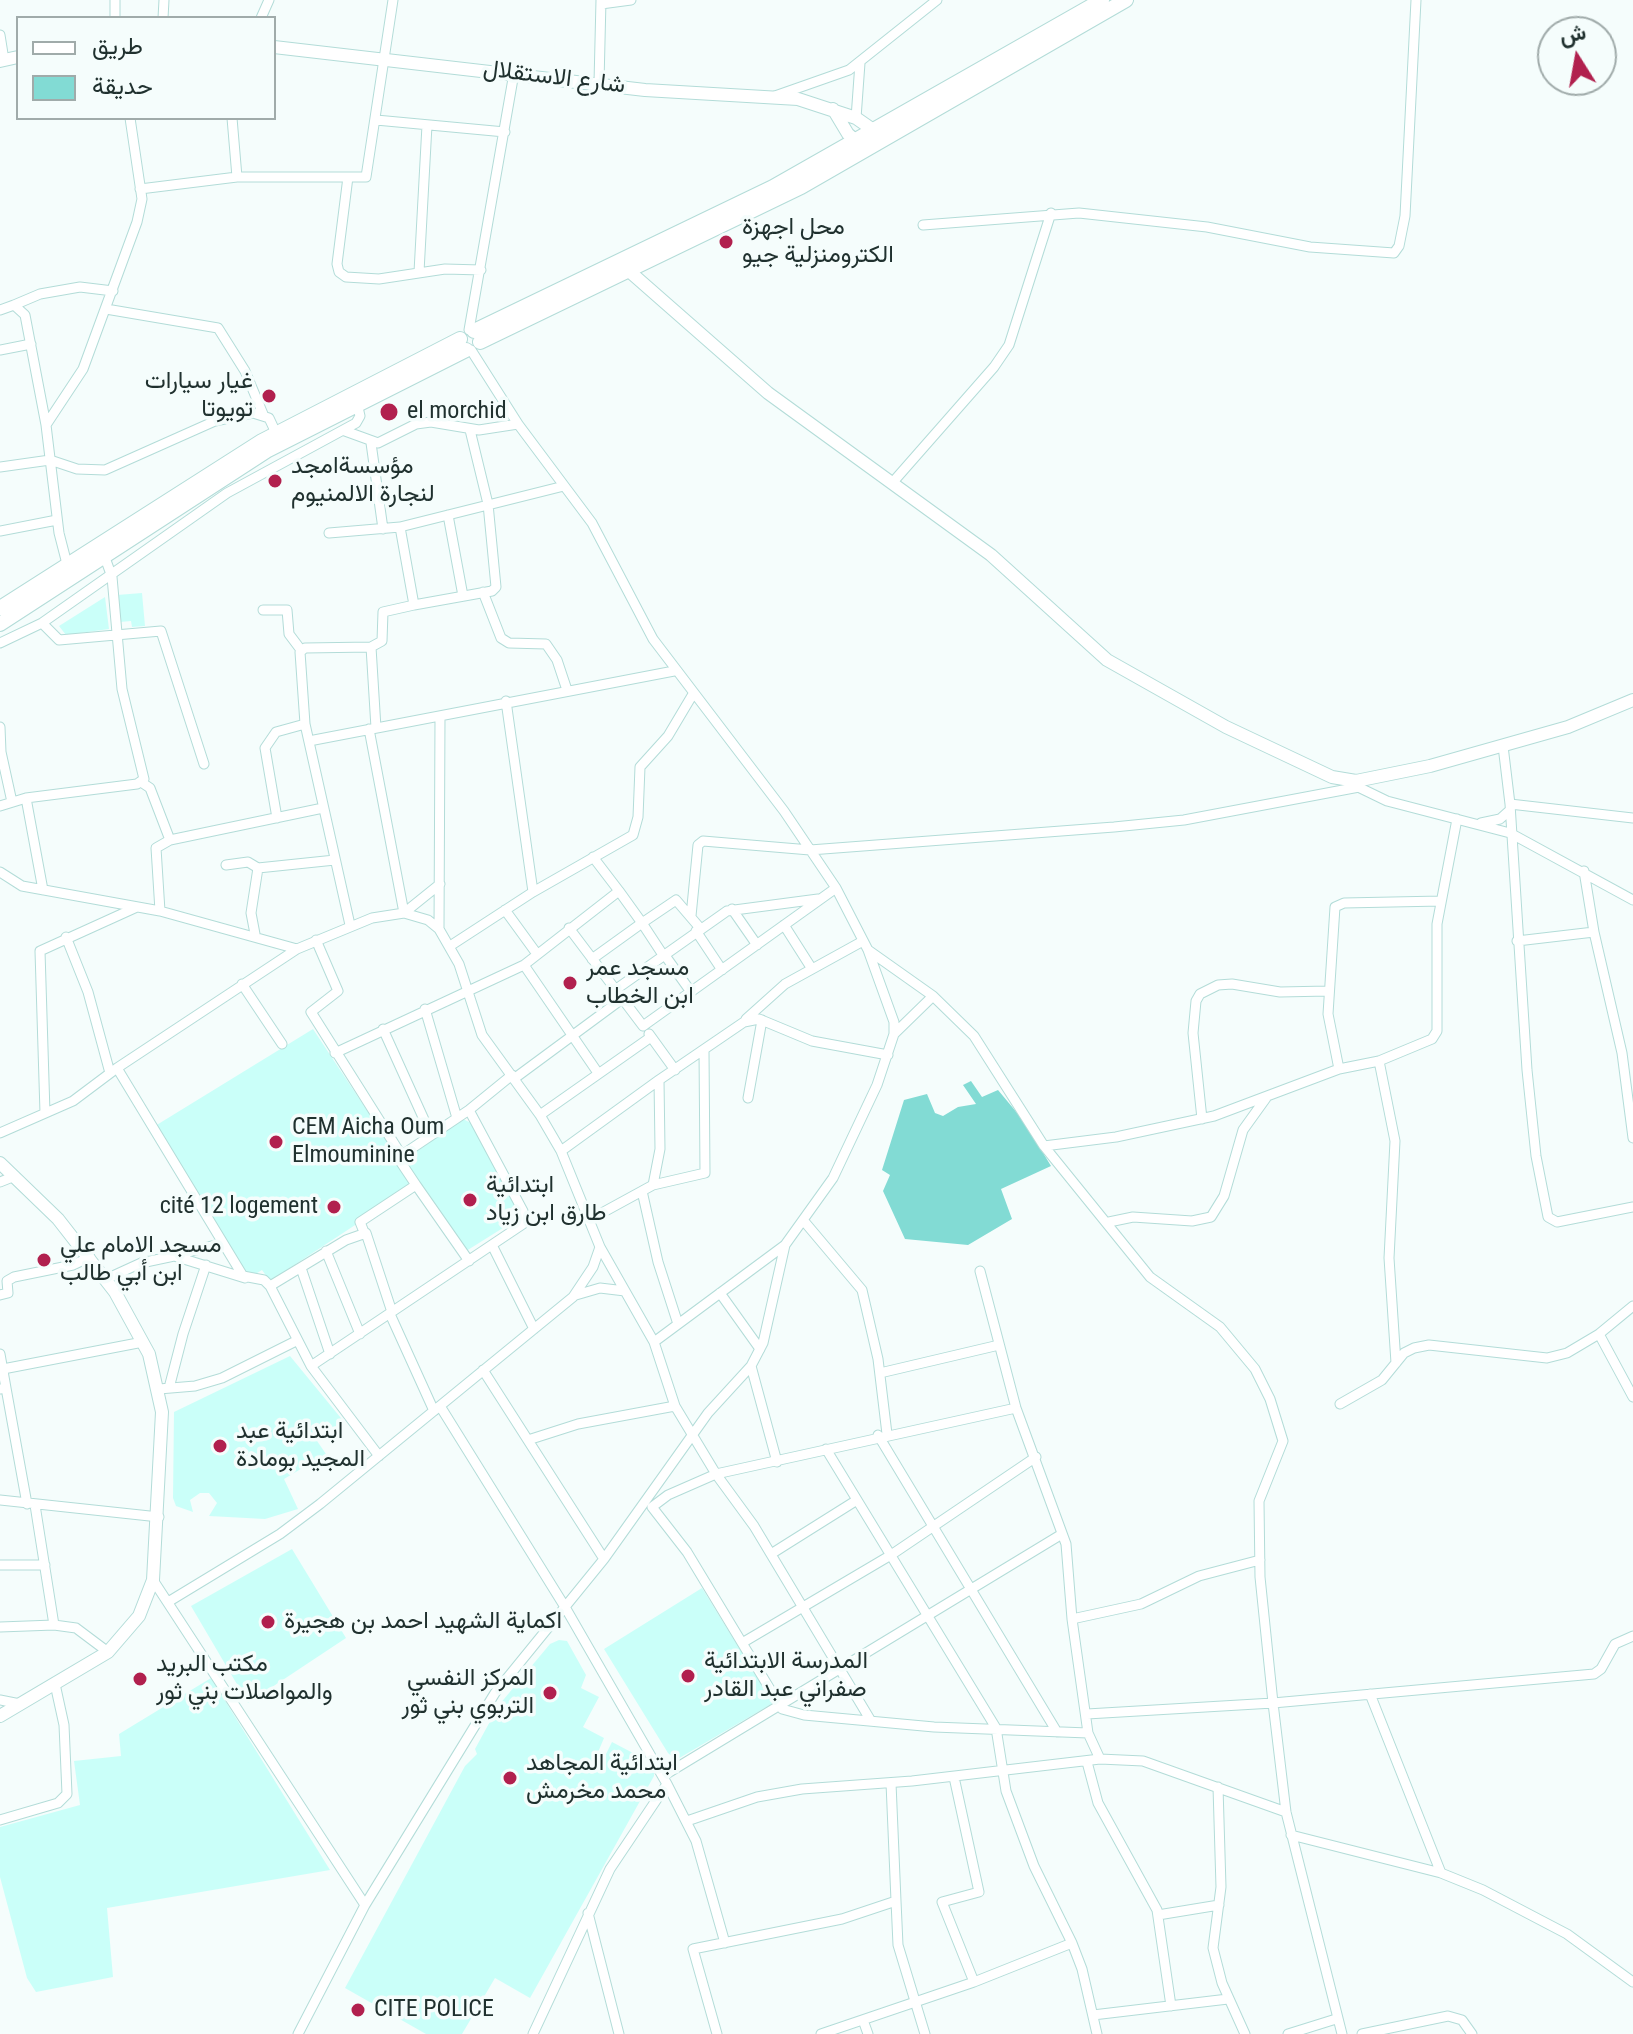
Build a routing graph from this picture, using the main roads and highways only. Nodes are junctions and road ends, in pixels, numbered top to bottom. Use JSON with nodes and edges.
{"nodes":[{"id":1,"x":1102,"y":0,"type":"edge"},
{"id":2,"x":1126,"y":0,"type":"edge"},
{"id":3,"x":880,"y":134,"type":"junction"},
{"id":4,"x":470,"y":340,"type":"junction"},
{"id":5,"x":1,"y":618,"type":"edge"}],
"edges":[{"from":1,"to":3,"type":"main road"},
{"from":2,"to":3,"type":"main road"},
{"from":3,"to":4,"type":"main road"},
{"from":3,"to":4,"type":"main road"},
{"from":4,"to":5,"type":"main road"},
{"from":4,"to":5,"type":"main road"}]}
